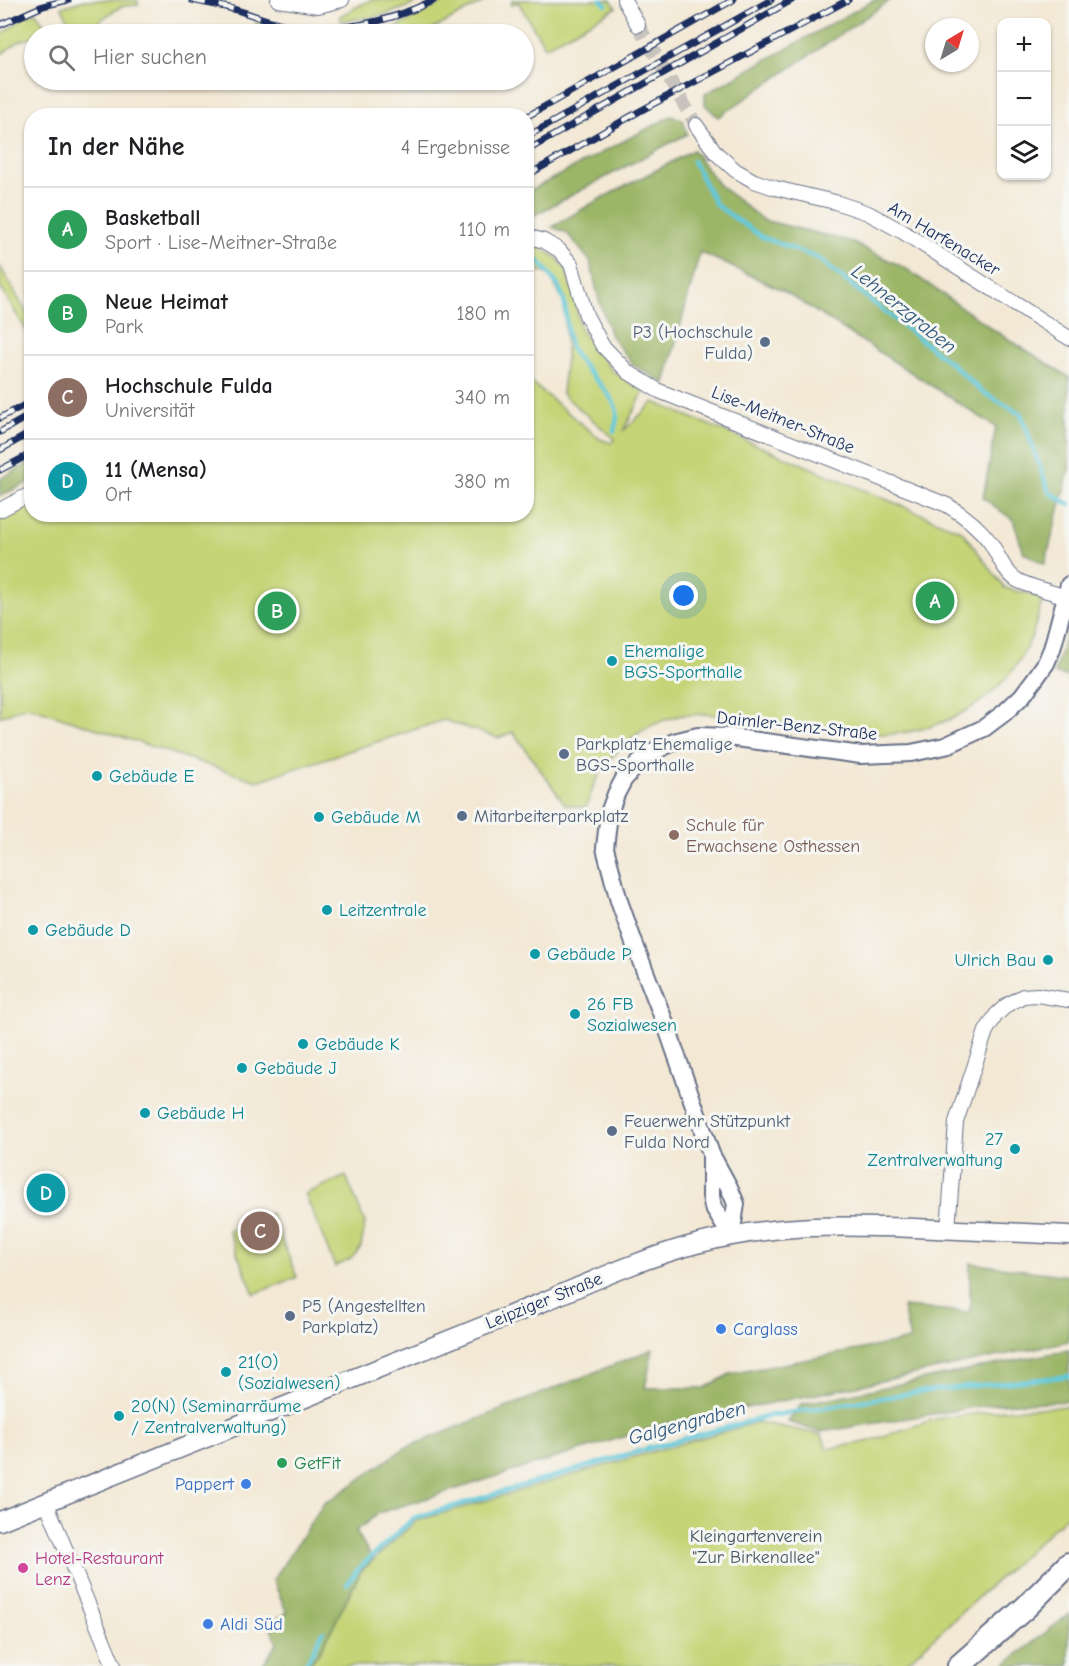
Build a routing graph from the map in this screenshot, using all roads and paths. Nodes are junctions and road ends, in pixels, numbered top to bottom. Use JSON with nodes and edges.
{"nodes":[{"id":1,"x":278,"y":0,"type":"edge"},
{"id":2,"x":342,"y":0,"type":"edge"},
{"id":3,"x":625,"y":3,"type":"edge"},
{"id":4,"x":638,"y":25,"type":"tunnel mouth"},
{"id":5,"x":700,"y":131,"type":"tunnel mouth"},
{"id":6,"x":534,"y":238,"type":"edge"},
{"id":7,"x":1069,"y":338,"type":"edge"},
{"id":8,"x":24,"y":497,"type":"edge"},
{"id":9,"x":0,"y":510,"type":"edge"},
{"id":10,"x":1068,"y":591,"type":"edge"},
{"id":11,"x":1069,"y":1000,"type":"edge"},
{"id":12,"x":948,"y":1230,"type":"junction"},
{"id":13,"x":1069,"y":1235,"type":"edge"},
{"id":14,"x":731,"y":1236,"type":"junction"},
{"id":15,"x":46,"y":1502,"type":"junction"},
{"id":16,"x":0,"y":1521,"type":"edge"},
{"id":17,"x":1069,"y":1564,"type":"edge"},
{"id":18,"x":1069,"y":1576,"type":"edge"},
{"id":19,"x":1026,"y":1607,"type":"junction"},
{"id":20,"x":114,"y":1666,"type":"edge"},
{"id":21,"x":959,"y":1666,"type":"edge"}],
"edges":[{"from":1,"to":2,"type":"street"},
{"from":3,"to":4,"type":"street"},
{"from":5,"to":7,"type":"street","name":"Am Harfenacker"},
{"from":6,"to":10,"type":"street","name":"Lise-Meitner-Straße"},
{"from":8,"to":9,"type":"street"},
{"from":10,"to":14,"type":"street","name":"Daimler-Benz-Straße"},
{"from":11,"to":12,"type":"street"},
{"from":12,"to":13,"type":"main road","name":"Leipziger Straße"},
{"from":12,"to":14,"type":"main road","name":"Leipziger Straße"},
{"from":14,"to":15,"type":"main road","name":"Leipziger Straße"},
{"from":15,"to":16,"type":"main road","name":"Leipziger Straße"},
{"from":15,"to":20,"type":"street"},
{"from":17,"to":19,"type":"highway"},
{"from":18,"to":19,"type":"highway"},
{"from":19,"to":21,"type":"highway"}]}
